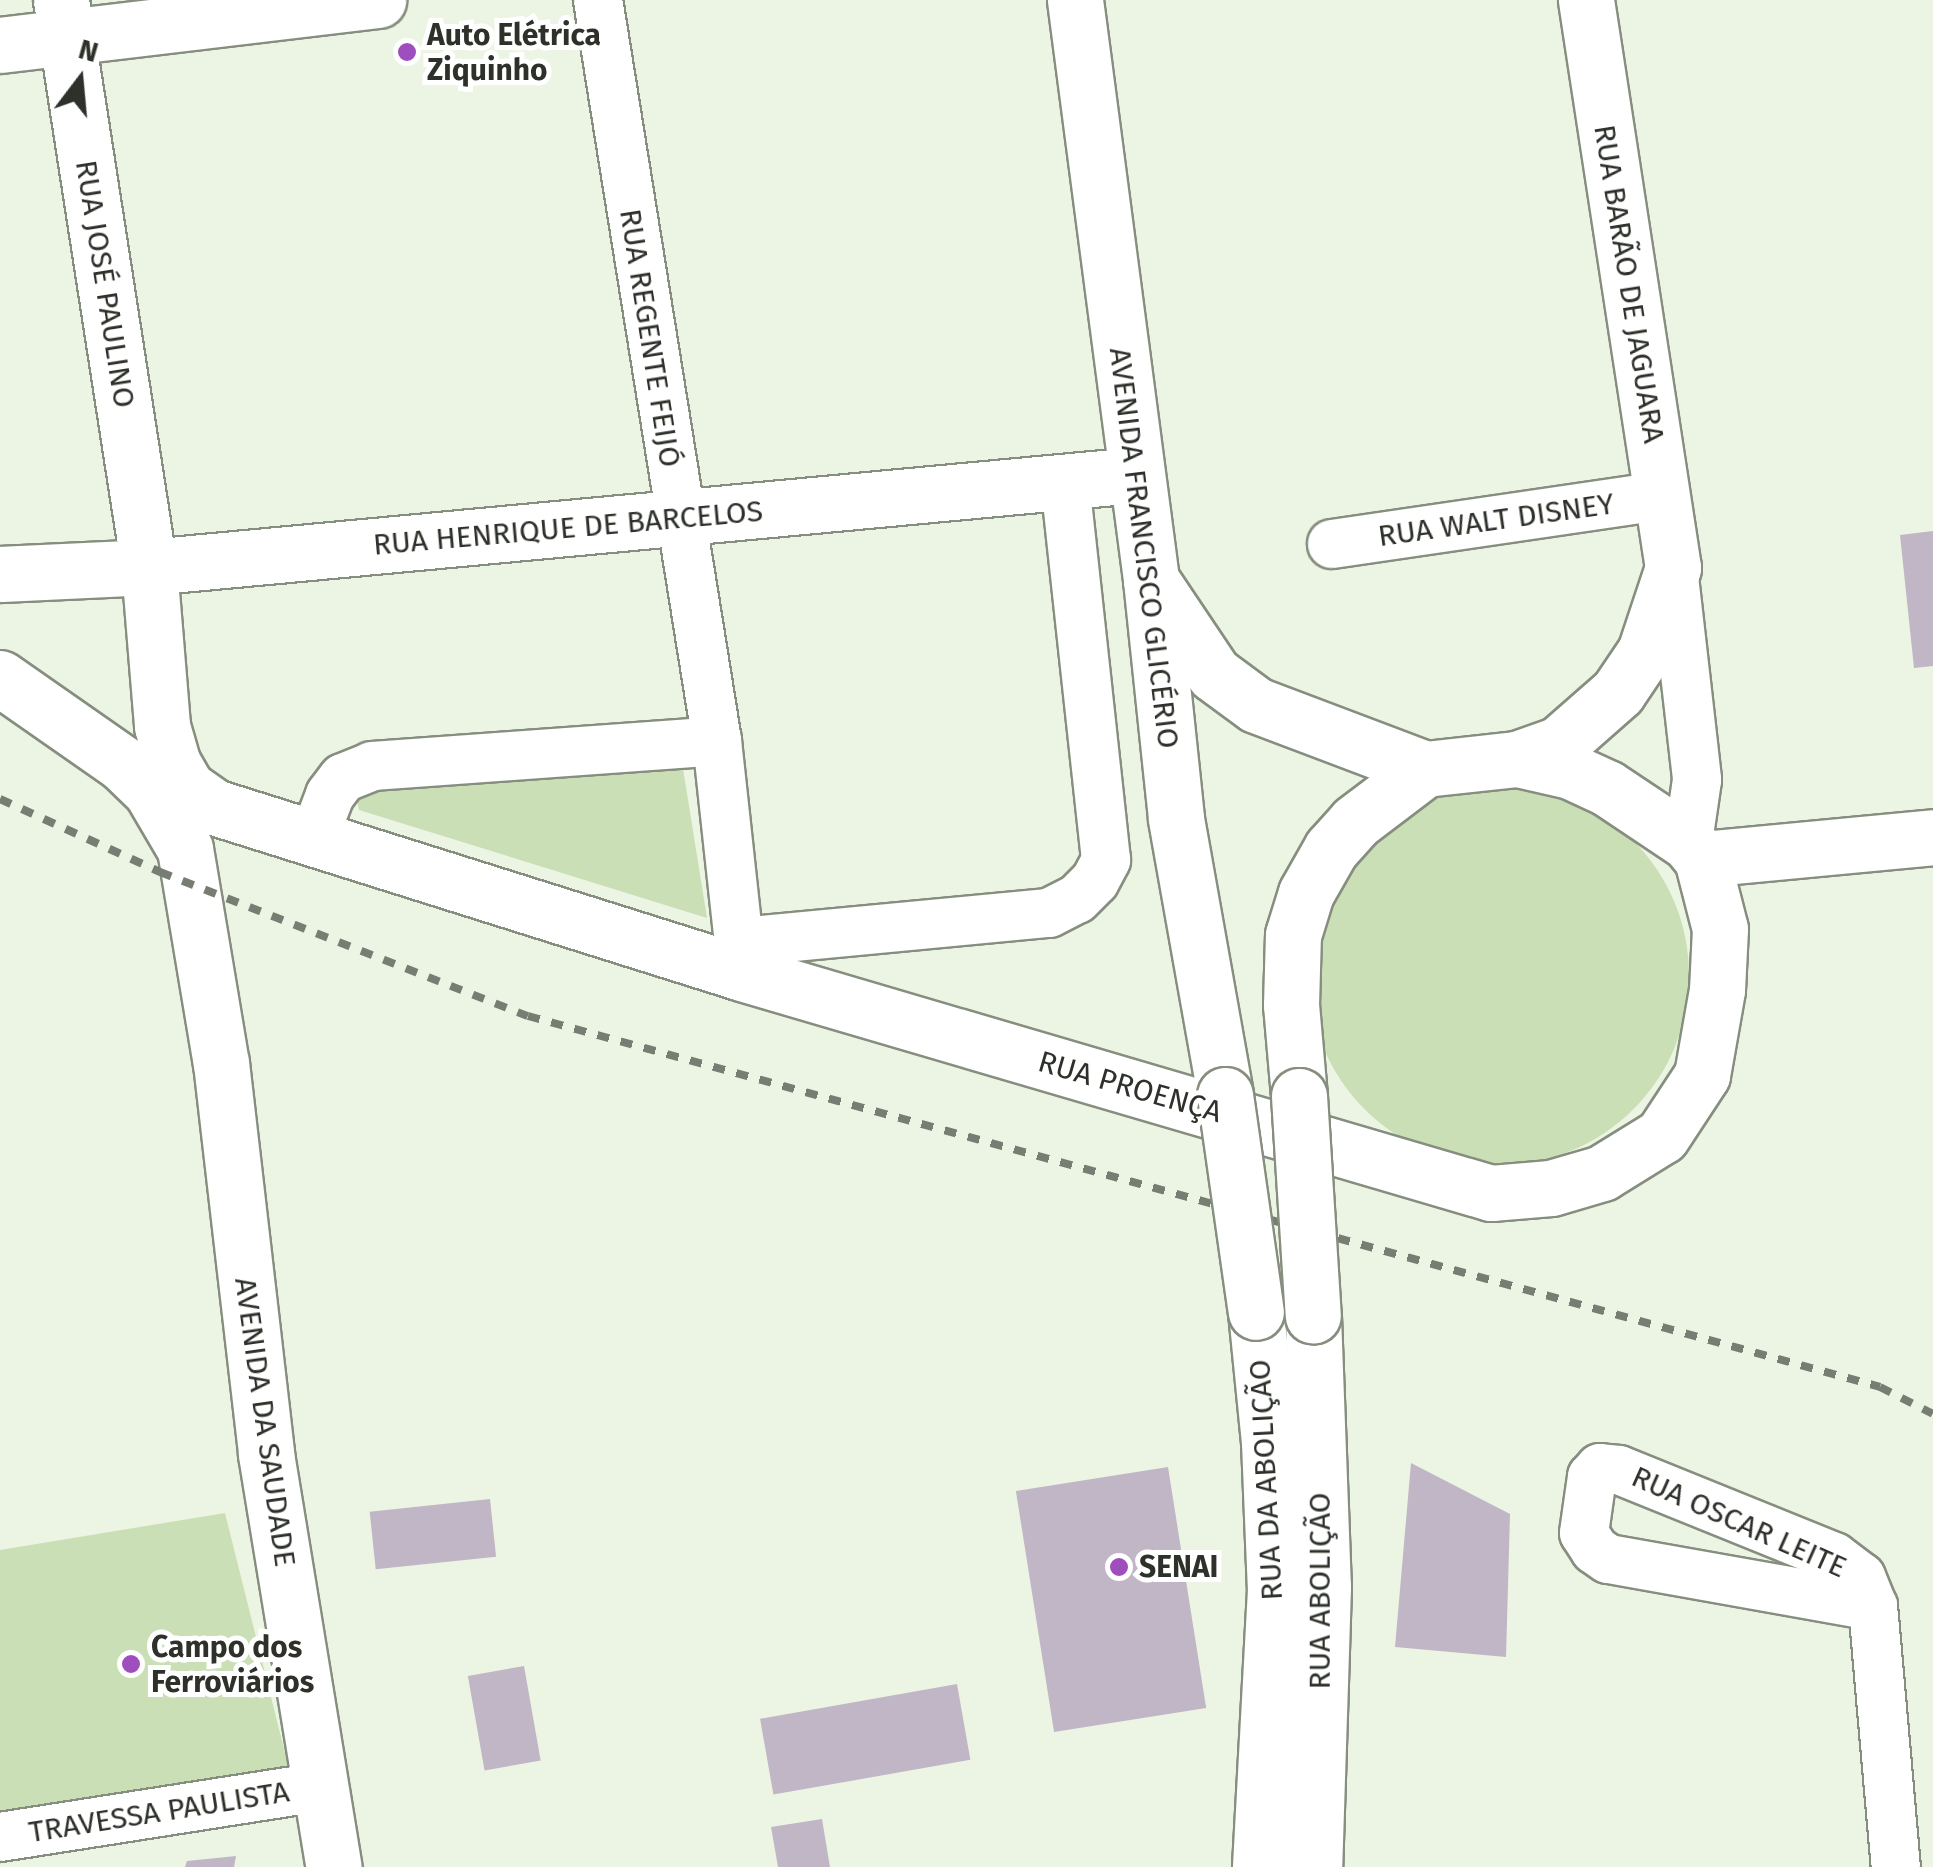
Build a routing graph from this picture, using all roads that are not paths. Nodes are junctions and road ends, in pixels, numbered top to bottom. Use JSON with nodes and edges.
{"nodes":[{"id":1,"x":378,"y":0,"type":"edge"},
{"id":2,"x":598,"y":0,"type":"edge"},
{"id":3,"x":1074,"y":0,"type":"edge"},
{"id":4,"x":1586,"y":0,"type":"edge"},
{"id":5,"x":64,"y":19,"type":"edge"},
{"id":6,"x":0,"y":45,"type":"edge"},
{"id":7,"x":1136,"y":475,"type":"junction"},
{"id":8,"x":1065,"y":481,"type":"junction"},
{"id":9,"x":1661,"y":496,"type":"junction"},
{"id":10,"x":678,"y":518,"type":"junction"},
{"id":11,"x":1332,"y":544,"type":"dead end"},
{"id":12,"x":148,"y":567,"type":"junction"},
{"id":13,"x":1674,"y":568,"type":"junction"},
{"id":14,"x":0,"y":574,"type":"edge"},
{"id":15,"x":1151,"y":580,"type":"junction"},
{"id":16,"x":0,"y":678,"type":"edge"},
{"id":17,"x":718,"y":741,"type":"junction"},
{"id":18,"x":1516,"y":760,"type":"junction"},
{"id":19,"x":1425,"y":769,"type":"junction"},
{"id":20,"x":314,"y":837,"type":"junction"},
{"id":21,"x":1933,"y":837,"type":"edge"},
{"id":22,"x":1695,"y":850,"type":"junction"},
{"id":23,"x":742,"y":958,"type":"junction"},
{"id":24,"x":1224,"y":1095,"type":"joint"},
{"id":25,"x":1873,"y":1606,"type":"junction"},
{"id":26,"x":319,"y":1787,"type":"junction"},
{"id":27,"x":0,"y":1837,"type":"edge"},
{"id":28,"x":334,"y":1867,"type":"edge"},
{"id":29,"x":1260,"y":1867,"type":"edge"},
{"id":30,"x":1314,"y":1867,"type":"edge"},
{"id":31,"x":1896,"y":1867,"type":"edge"}],
"edges":[{"from":1,"to":5,"type":"main road"},
{"from":2,"to":10,"type":"street","name":"RUA REGENTE FEIJÓ"},
{"from":3,"to":7,"type":"main road","name":"AVENIDA FRANCISCO GLICÉRIO"},
{"from":4,"to":9,"type":"main road","name":"RUA BARÃO DE JAGUARA"},
{"from":5,"to":6,"type":"main road"},
{"from":5,"to":12,"type":"main road","name":"RUA JOSÉ PAULINO"},
{"from":7,"to":8,"type":"main road","name":"RUA HENRIQUE DE BARCELOS"},
{"from":7,"to":15,"type":"main road","name":"AVENIDA FRANCISCO GLICÉRIO"},
{"from":8,"to":10,"type":"main road","name":"RUA HENRIQUE DE BARCELOS"},
{"from":8,"to":23,"type":"street","name":"RUA PROENÇA"},
{"from":9,"to":11,"type":"street","name":"RUA WALT DISNEY"},
{"from":9,"to":13,"type":"main road","name":"RUA BARÃO DE JAGUARA"},
{"from":10,"to":12,"type":"main road","name":"RUA HENRIQUE DE BARCELOS"},
{"from":10,"to":17,"type":"street","name":"RUA REGENTE FEIJÓ"},
{"from":12,"to":14,"type":"main road","name":"RUA HENRIQUE DE BARCELOS"},
{"from":12,"to":20,"type":"main road","name":"RUA PROENÇA"},
{"from":13,"to":18,"type":"main road"},
{"from":13,"to":22,"type":"street"},
{"from":15,"to":19,"type":"main road"},
{"from":15,"to":24,"type":"main road","name":"AVENIDA FRANCISCO GLICÉRIO"},
{"from":16,"to":26,"type":"main road","name":"AVENIDA DA SAUDADE"},
{"from":17,"to":20,"type":"street"},
{"from":17,"to":23,"type":"street","name":"RUA REGENTE FEIJÓ"},
{"from":18,"to":19,"type":"main road"},
{"from":18,"to":22,"type":"main road"},
{"from":19,"to":30,"type":"main road","name":"RUA ABOLIÇÃO","bridge":true},
{"from":20,"to":23,"type":"main road","name":"RUA PROENÇA"},
{"from":21,"to":22,"type":"main road"},
{"from":22,"to":23,"type":"main road","name":"RUA PROENÇA"},
{"from":24,"to":29,"type":"main road","name":"RUA DA ABOLIÇÃO","bridge":true},
{"from":25,"to":25,"type":"street","name":"RUA OSCAR LEITE"},
{"from":25,"to":31,"type":"street","name":"RUA OSCAR LEITE"},
{"from":26,"to":27,"type":"street","name":"TRAVESSA PAULISTA"},
{"from":26,"to":28,"type":"main road","name":"AVENIDA DA SAUDADE"}]}
